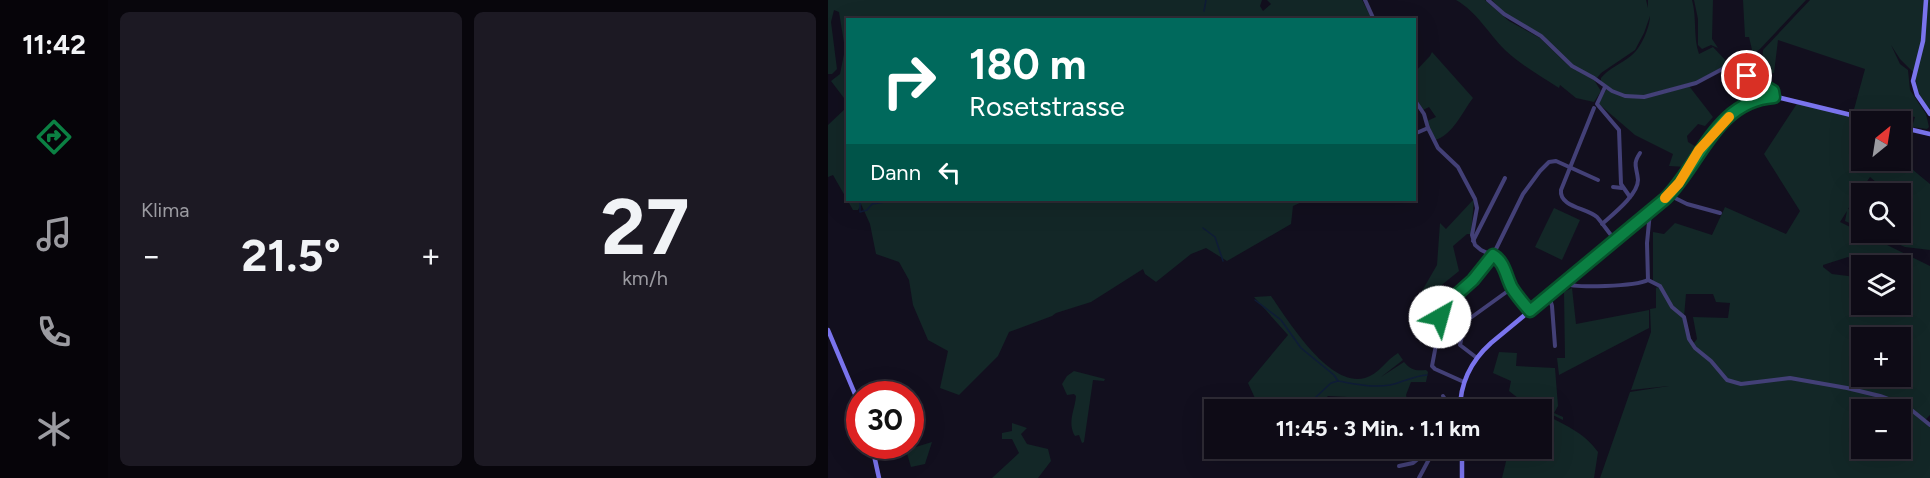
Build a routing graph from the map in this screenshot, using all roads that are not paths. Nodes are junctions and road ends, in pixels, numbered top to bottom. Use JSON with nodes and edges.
{"nodes":[{"id":1,"x":1365,"y":0,"type":"edge"},
{"id":2,"x":1488,"y":0,"type":"edge"},
{"id":3,"x":1926,"y":0,"type":"edge"},
{"id":4,"x":1373,"y":18,"type":"edge"},
{"id":5,"x":1605,"y":87,"type":"junction"},
{"id":6,"x":1774,"y":97,"type":"junction"},
{"id":7,"x":1416,"y":102,"type":"edge"},
{"id":8,"x":1594,"y":108,"type":"dead end"},
{"id":9,"x":1930,"y":114,"type":"edge"},
{"id":10,"x":1851,"y":115,"type":"edge"},
{"id":11,"x":1428,"y":128,"type":"junction"},
{"id":12,"x":1911,"y":130,"type":"edge"},
{"id":13,"x":1416,"y":133,"type":"edge"},
{"id":14,"x":1930,"y":134,"type":"edge"},
{"id":15,"x":1640,"y":153,"type":"dead end"},
{"id":16,"x":1569,"y":168,"type":"junction"},
{"id":17,"x":1505,"y":178,"type":"dead end"},
{"id":18,"x":1598,"y":180,"type":"dead end"},
{"id":19,"x":1614,"y":187,"type":"dead end"},
{"id":20,"x":1622,"y":188,"type":"junction"},
{"id":21,"x":1669,"y":195,"type":"junction"},
{"id":22,"x":1630,"y":197,"type":"junction"},
{"id":23,"x":1650,"y":212,"type":"junction"},
{"id":24,"x":1720,"y":213,"type":"dead end"},
{"id":25,"x":1602,"y":224,"type":"junction"},
{"id":26,"x":1615,"y":240,"type":"junction"},
{"id":27,"x":1473,"y":241,"type":"junction"},
{"id":28,"x":1493,"y":255,"type":"junction"},
{"id":29,"x":1648,"y":280,"type":"junction"},
{"id":30,"x":1564,"y":283,"type":"junction"},
{"id":31,"x":1512,"y":288,"type":"junction"},
{"id":32,"x":1549,"y":295,"type":"junction"},
{"id":33,"x":1530,"y":311,"type":"junction"},
{"id":34,"x":828,"y":330,"type":"edge"},
{"id":35,"x":1556,"y":346,"type":"dead end"},
{"id":36,"x":1477,"y":358,"type":"junction"},
{"id":37,"x":849,"y":381,"type":"edge"},
{"id":38,"x":1464,"y":382,"type":"junction"},
{"id":39,"x":1443,"y":396,"type":"dead end"},
{"id":40,"x":1445,"y":399,"type":"edge"},
{"id":41,"x":1460,"y":399,"type":"edge"},
{"id":42,"x":1930,"y":425,"type":"edge"},
{"id":43,"x":875,"y":459,"type":"edge"},
{"id":44,"x":1418,"y":459,"type":"edge"},
{"id":45,"x":1429,"y":459,"type":"edge"},
{"id":46,"x":1462,"y":459,"type":"edge"},
{"id":47,"x":1399,"y":466,"type":"dead end"},
{"id":48,"x":879,"y":478,"type":"edge"},
{"id":49,"x":1419,"y":478,"type":"edge"},
{"id":50,"x":1462,"y":478,"type":"edge"}],
"edges":[{"from":1,"to":4,"type":"street"},
{"from":2,"to":5,"type":"street"},
{"from":3,"to":9,"type":"street"},
{"from":5,"to":6,"type":"street"},
{"from":5,"to":20,"type":"street"},
{"from":6,"to":10,"type":"street"},
{"from":6,"to":21,"type":"street"},
{"from":7,"to":11,"type":"street"},
{"from":8,"to":16,"type":"street"},
{"from":11,"to":13,"type":"street"},
{"from":11,"to":27,"type":"street"},
{"from":12,"to":14,"type":"street"},
{"from":15,"to":22,"type":"street"},
{"from":16,"to":18,"type":"street"},
{"from":16,"to":25,"type":"street"},
{"from":16,"to":28,"type":"street"},
{"from":17,"to":27,"type":"street"},
{"from":19,"to":20,"type":"street"},
{"from":20,"to":22,"type":"street"},
{"from":21,"to":23,"type":"street"},
{"from":21,"to":24,"type":"street"},
{"from":22,"to":25,"type":"street"},
{"from":23,"to":26,"type":"street"},
{"from":23,"to":29,"type":"street"},
{"from":25,"to":26,"type":"street"},
{"from":26,"to":30,"type":"street"},
{"from":27,"to":28,"type":"street"},
{"from":28,"to":31,"type":"street"},
{"from":28,"to":38,"type":"street"},
{"from":29,"to":30,"type":"street"},
{"from":29,"to":42,"type":"street"},
{"from":30,"to":32,"type":"street"},
{"from":31,"to":33,"type":"street"},
{"from":31,"to":36,"type":"street"},
{"from":32,"to":33,"type":"street"},
{"from":32,"to":35,"type":"street"},
{"from":33,"to":36,"type":"street"},
{"from":34,"to":37,"type":"street"},
{"from":36,"to":38,"type":"street"},
{"from":38,"to":41,"type":"street"},
{"from":39,"to":40,"type":"street"},
{"from":43,"to":48,"type":"street"},
{"from":44,"to":47,"type":"street"},
{"from":45,"to":49,"type":"street"},
{"from":46,"to":50,"type":"street"}]}
